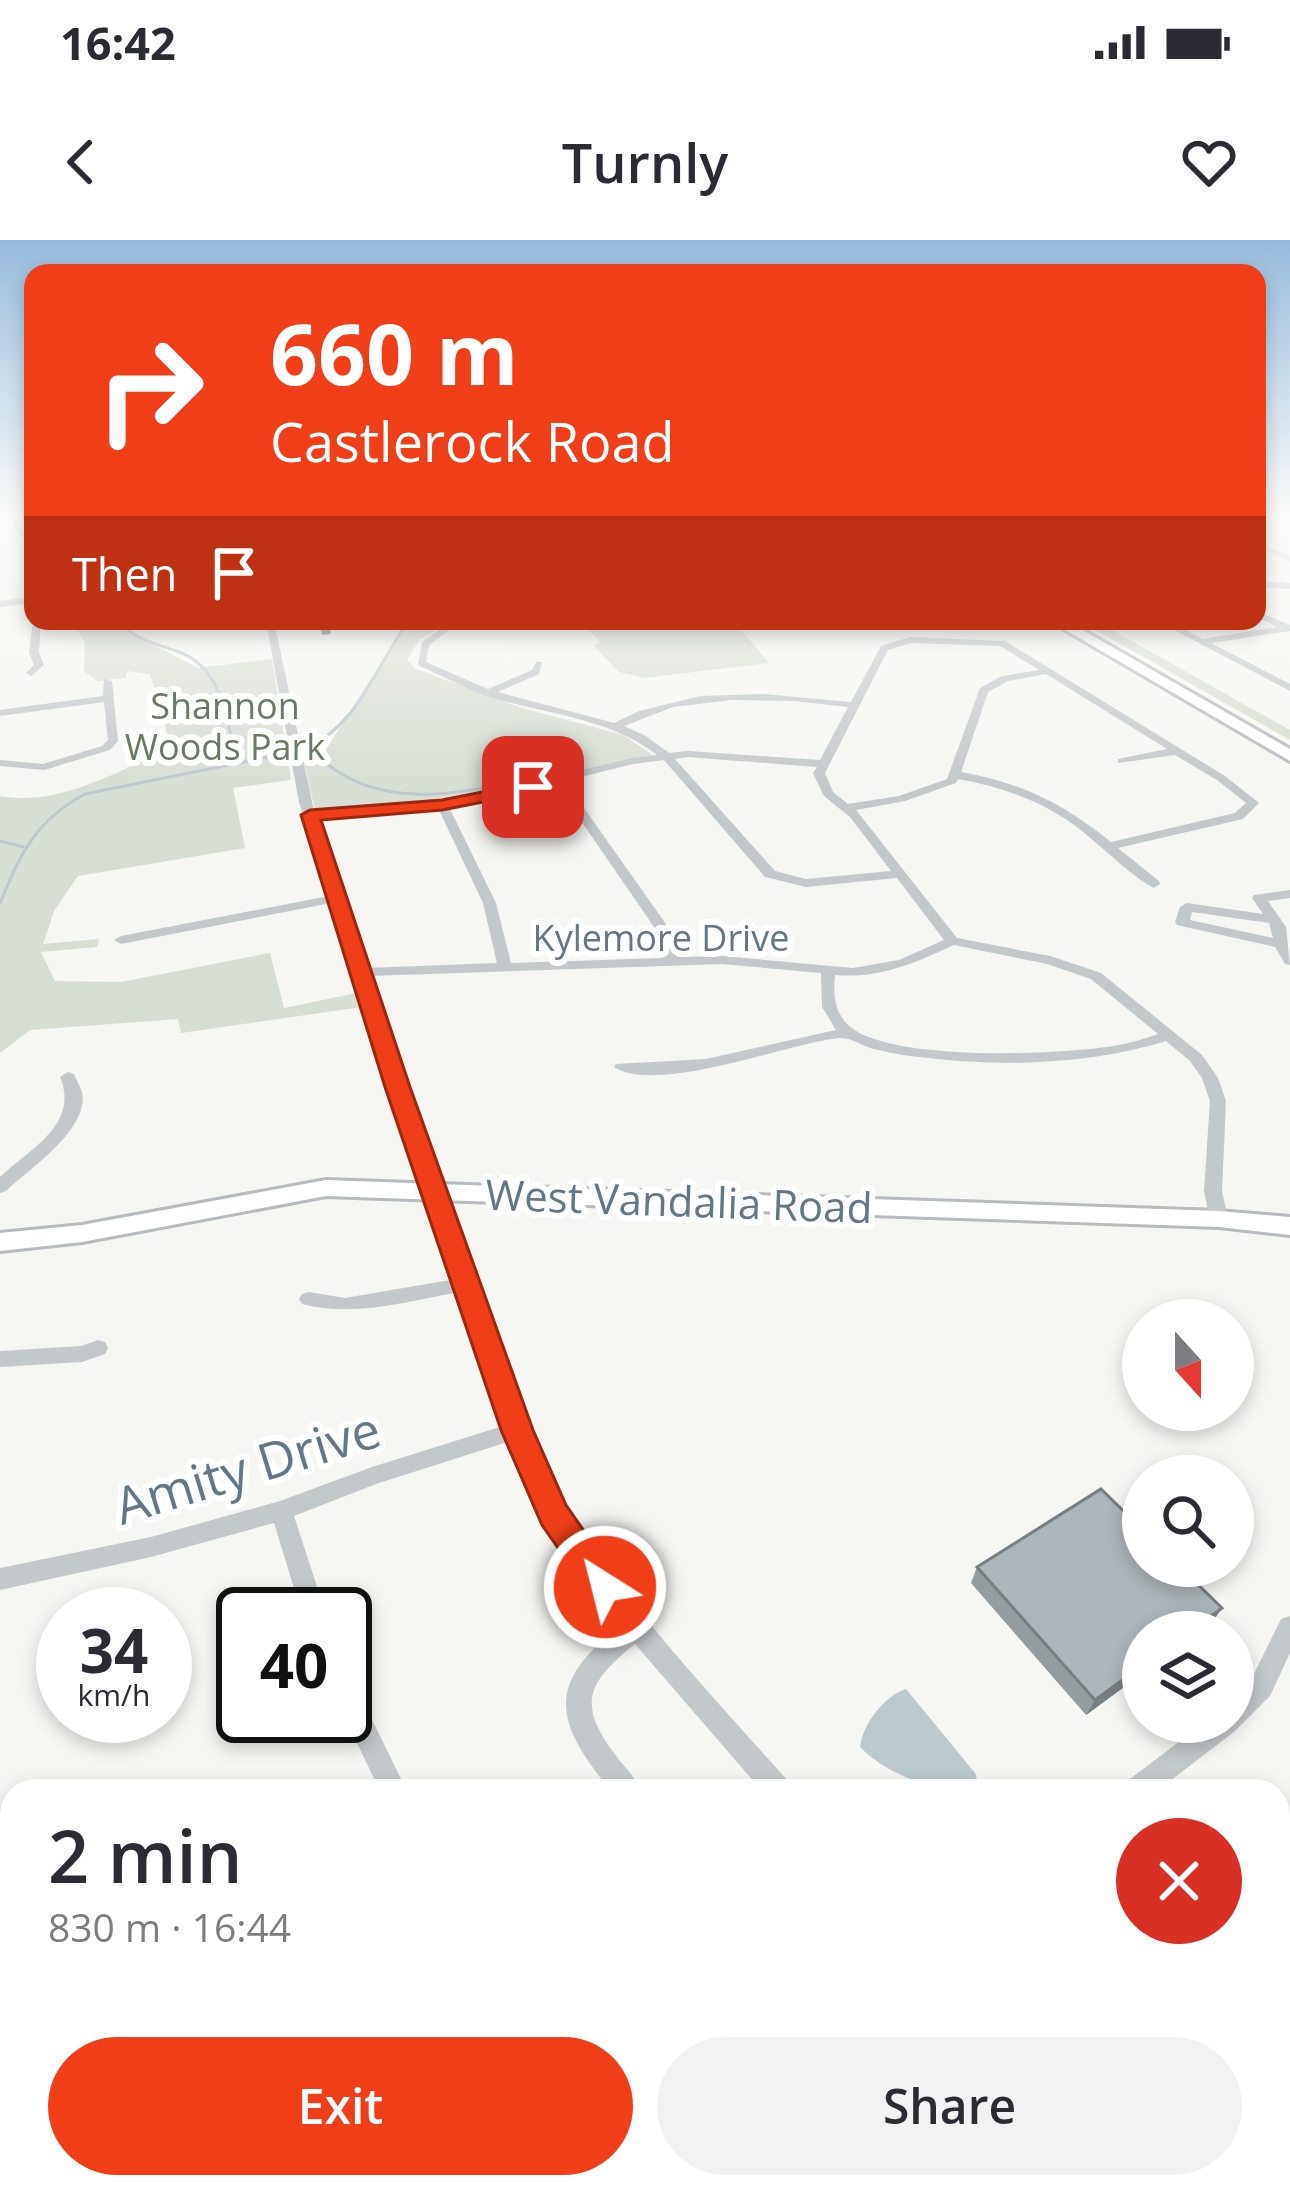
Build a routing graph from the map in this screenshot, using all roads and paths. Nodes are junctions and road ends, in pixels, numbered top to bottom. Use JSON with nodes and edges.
{"nodes":[{"id":1,"x":1288,"y":628,"type":"edge"},
{"id":2,"x":36,"y":630,"type":"edge"},
{"id":3,"x":272,"y":630,"type":"edge"},
{"id":4,"x":445,"y":630,"type":"edge"},
{"id":5,"x":1073,"y":630,"type":"edge"},
{"id":6,"x":1084,"y":630,"type":"edge"},
{"id":7,"x":1178,"y":630,"type":"edge"},
{"id":8,"x":1201,"y":642,"type":"junction"},
{"id":9,"x":539,"y":664,"type":"dead end"},
{"id":10,"x":1049,"y":671,"type":"junction"},
{"id":11,"x":31,"y":673,"type":"dead end"},
{"id":12,"x":1290,"y":678,"type":"edge"},
{"id":13,"x":1276,"y":680,"type":"junction"},
{"id":14,"x":107,"y":681,"type":"dead end"},
{"id":15,"x":1290,"y":688,"type":"edge"},
{"id":16,"x":488,"y":693,"type":"junction"},
{"id":17,"x":108,"y":698,"type":"junction"},
{"id":18,"x":854,"y":705,"type":"junction"},
{"id":19,"x":0,"y":713,"type":"edge"},
{"id":20,"x":615,"y":727,"type":"junction"},
{"id":21,"x":1177,"y":752,"type":"junction"},
{"id":22,"x":1290,"y":752,"type":"edge"},
{"id":23,"x":667,"y":757,"type":"junction"},
{"id":24,"x":1122,"y":761,"type":"dead end"},
{"id":25,"x":0,"y":763,"type":"edge"},
{"id":26,"x":824,"y":764,"type":"junction"},
{"id":27,"x":956,"y":775,"type":"junction"},
{"id":28,"x":559,"y":782,"type":"junction"},
{"id":29,"x":442,"y":805,"type":"junction"},
{"id":30,"x":846,"y":808,"type":"junction"},
{"id":31,"x":310,"y":815,"type":"junction"},
{"id":32,"x":1107,"y":847,"type":"junction"},
{"id":33,"x":899,"y":874,"type":"junction"},
{"id":34,"x":1154,"y":884,"type":"dead end"},
{"id":35,"x":1290,"y":894,"type":"edge"},
{"id":36,"x":337,"y":898,"type":"junction"},
{"id":37,"x":1273,"y":919,"type":"junction"},
{"id":38,"x":121,"y":940,"type":"dead end"},
{"id":39,"x":952,"y":941,"type":"junction"},
{"id":40,"x":1280,"y":944,"type":"junction"},
{"id":41,"x":671,"y":961,"type":"junction"},
{"id":42,"x":1290,"y":961,"type":"edge"},
{"id":43,"x":505,"y":967,"type":"junction"},
{"id":44,"x":829,"y":970,"type":"junction"},
{"id":45,"x":362,"y":972,"type":"junction"},
{"id":46,"x":847,"y":1032,"type":"junction"},
{"id":47,"x":1171,"y":1035,"type":"junction"},
{"id":48,"x":622,"y":1066,"type":"dead end"},
{"id":49,"x":68,"y":1077,"type":"dead end"},
{"id":50,"x":0,"y":1187,"type":"edge"},
{"id":51,"x":435,"y":1190,"type":"junction"},
{"id":52,"x":1219,"y":1219,"type":"junction"},
{"id":53,"x":1290,"y":1226,"type":"edge"},
{"id":54,"x":0,"y":1242,"type":"edge"},
{"id":55,"x":467,"y":1284,"type":"junction"},
{"id":56,"x":309,"y":1298,"type":"dead end"},
{"id":57,"x":98,"y":1348,"type":"dead end"},
{"id":58,"x":0,"y":1359,"type":"edge"},
{"id":59,"x":517,"y":1430,"type":"junction"},
{"id":60,"x":281,"y":1511,"type":"junction"},
{"id":61,"x":0,"y":1579,"type":"edge"},
{"id":62,"x":305,"y":1587,"type":"edge"},
{"id":63,"x":638,"y":1627,"type":"junction"},
{"id":64,"x":1290,"y":1627,"type":"edge"},
{"id":65,"x":1254,"y":1694,"type":"edge"},
{"id":66,"x":370,"y":1743,"type":"edge"},
{"id":67,"x":1198,"y":1743,"type":"edge"},
{"id":68,"x":388,"y":1779,"type":"edge"},
{"id":69,"x":619,"y":1779,"type":"edge"},
{"id":70,"x":770,"y":1779,"type":"edge"},
{"id":71,"x":1151,"y":1779,"type":"edge"}],
"edges":[{"from":1,"to":8,"type":"street"},
{"from":2,"to":11,"type":"street"},
{"from":3,"to":31,"type":"street"},
{"from":4,"to":16,"type":"street"},
{"from":5,"to":22,"type":"highway"},
{"from":6,"to":22,"type":"highway"},
{"from":7,"to":8,"type":"street"},
{"from":8,"to":13,"type":"street"},
{"from":9,"to":16,"type":"street"},
{"from":10,"to":18,"type":"street"},
{"from":10,"to":21,"type":"street"},
{"from":10,"to":27,"type":"street"},
{"from":12,"to":13,"type":"street"},
{"from":13,"to":15,"type":"street"},
{"from":14,"to":17,"type":"street"},
{"from":16,"to":20,"type":"street"},
{"from":17,"to":19,"type":"street"},
{"from":17,"to":25,"type":"street"},
{"from":18,"to":20,"type":"street"},
{"from":18,"to":26,"type":"street"},
{"from":20,"to":23,"type":"street"},
{"from":21,"to":24,"type":"street"},
{"from":21,"to":32,"type":"street"},
{"from":23,"to":26,"type":"street"},
{"from":23,"to":28,"type":"street"},
{"from":23,"to":33,"type":"street"},
{"from":26,"to":30,"type":"street"},
{"from":27,"to":30,"type":"street"},
{"from":27,"to":32,"type":"street"},
{"from":28,"to":29,"type":"street"},
{"from":28,"to":41,"type":"street"},
{"from":29,"to":31,"type":"street"},
{"from":29,"to":43,"type":"street"},
{"from":30,"to":33,"type":"street"},
{"from":31,"to":36,"type":"street"},
{"from":32,"to":34,"type":"street"},
{"from":33,"to":39,"type":"street"},
{"from":35,"to":37,"type":"street"},
{"from":36,"to":38,"type":"street"},
{"from":36,"to":45,"type":"street"},
{"from":37,"to":40,"type":"street"},
{"from":37,"to":40,"type":"street"},
{"from":39,"to":44,"type":"street","name":"Kylemore Drive"},
{"from":39,"to":47,"type":"street"},
{"from":40,"to":42,"type":"street"},
{"from":41,"to":43,"type":"street","name":"Kylemore Drive"},
{"from":41,"to":44,"type":"street","name":"Kylemore Drive"},
{"from":43,"to":45,"type":"street","name":"Kylemore Drive"},
{"from":44,"to":46,"type":"street"},
{"from":45,"to":51,"type":"street"},
{"from":46,"to":47,"type":"street"},
{"from":46,"to":48,"type":"street"},
{"from":47,"to":52,"type":"street"},
{"from":49,"to":50,"type":"street"},
{"from":51,"to":52,"type":"main road","name":"West Vandalia Road"},
{"from":51,"to":54,"type":"main road","name":"West Vandalia Road"},
{"from":51,"to":55,"type":"street"},
{"from":52,"to":53,"type":"main road","name":"West Vandalia Road"},
{"from":55,"to":56,"type":"street"},
{"from":55,"to":59,"type":"street"},
{"from":57,"to":58,"type":"street"},
{"from":59,"to":60,"type":"street","name":"Amity Drive"},
{"from":59,"to":63,"type":"street"},
{"from":60,"to":61,"type":"street","name":"Amity Drive"},
{"from":60,"to":62,"type":"street"},
{"from":63,"to":69,"type":"street"},
{"from":63,"to":70,"type":"street"},
{"from":64,"to":65,"type":"street"},
{"from":66,"to":68,"type":"street"},
{"from":67,"to":71,"type":"street"}]}
